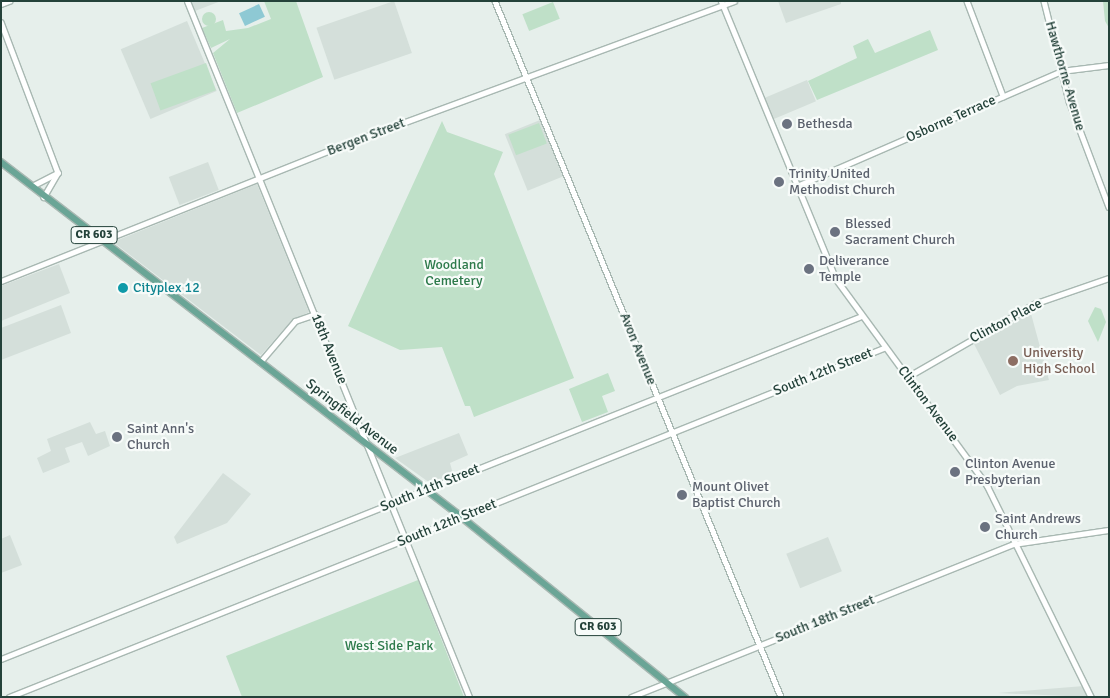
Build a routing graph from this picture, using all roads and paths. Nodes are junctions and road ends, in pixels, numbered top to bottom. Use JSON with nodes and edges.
{"nodes":[{"id":1,"x":9,"y":1,"type":"edge"},
{"id":2,"x":187,"y":1,"type":"edge"},
{"id":3,"x":495,"y":1,"type":"edge"},
{"id":4,"x":734,"y":1,"type":"edge"},
{"id":5,"x":967,"y":1,"type":"edge"},
{"id":6,"x":1044,"y":1,"type":"edge"},
{"id":7,"x":721,"y":3,"type":"edge"},
{"id":8,"x":1,"y":4,"type":"edge"},
{"id":9,"x":1,"y":22,"type":"edge"},
{"id":10,"x":1109,"y":64,"type":"edge"},
{"id":11,"x":1061,"y":71,"type":"junction"},
{"id":12,"x":526,"y":78,"type":"junction"},
{"id":13,"x":1003,"y":96,"type":"junction"},
{"id":14,"x":1,"y":162,"type":"edge"},
{"id":15,"x":58,"y":173,"type":"junction"},
{"id":16,"x":259,"y":178,"type":"junction"},
{"id":17,"x":32,"y":186,"type":"junction"},
{"id":18,"x":797,"y":186,"type":"junction"},
{"id":19,"x":44,"y":197,"type":"junction"},
{"id":20,"x":1109,"y":207,"type":"edge"},
{"id":21,"x":103,"y":241,"type":"junction"},
{"id":22,"x":1109,"y":278,"type":"edge"},
{"id":23,"x":1,"y":281,"type":"edge"},
{"id":24,"x":315,"y":314,"type":"junction"},
{"id":25,"x":860,"y":317,"type":"junction"},
{"id":26,"x":884,"y":348,"type":"junction"},
{"id":27,"x":260,"y":362,"type":"junction"},
{"id":28,"x":909,"y":376,"type":"junction"},
{"id":29,"x":658,"y":397,"type":"junction"},
{"id":30,"x":673,"y":433,"type":"junction"},
{"id":31,"x":368,"y":445,"type":"junction"},
{"id":32,"x":426,"y":489,"type":"junction"},
{"id":33,"x":392,"y":504,"type":"junction"},
{"id":34,"x":461,"y":517,"type":"junction"},
{"id":35,"x":1109,"y":530,"type":"edge"},
{"id":36,"x":406,"y":539,"type":"junction"},
{"id":37,"x":1019,"y":544,"type":"junction"},
{"id":38,"x":760,"y":646,"type":"junction"},
{"id":39,"x":1,"y":659,"type":"edge"},
{"id":40,"x":667,"y":682,"type":"junction"},
{"id":41,"x":10,"y":697,"type":"edge"},
{"id":42,"x":469,"y":697,"type":"edge"},
{"id":43,"x":631,"y":697,"type":"edge"},
{"id":44,"x":684,"y":697,"type":"edge"},
{"id":45,"x":781,"y":697,"type":"edge"},
{"id":46,"x":1091,"y":697,"type":"edge"}],
"edges":[{"from":1,"to":8,"type":"main road"},
{"from":2,"to":16,"type":"main road","name":"18th Avenue"},
{"from":3,"to":12,"type":"street","name":"Avon Avenue"},
{"from":4,"to":7,"type":"main road","name":"Bergen Street"},
{"from":5,"to":13,"type":"street"},
{"from":6,"to":11,"type":"street","name":"Hawthorne Avenue"},
{"from":7,"to":12,"type":"main road","name":"Bergen Street"},
{"from":7,"to":18,"type":"main road","name":"Clinton Avenue"},
{"from":9,"to":15,"type":"street"},
{"from":10,"to":11,"type":"street","name":"Osborne Terrace"},
{"from":11,"to":13,"type":"street","name":"Osborne Terrace"},
{"from":11,"to":20,"type":"street","name":"Hawthorne Avenue"},
{"from":12,"to":16,"type":"main road","name":"Bergen Street"},
{"from":12,"to":29,"type":"street","name":"Avon Avenue"},
{"from":13,"to":18,"type":"street","name":"Osborne Terrace"},
{"from":14,"to":17,"type":"main road","name":"Springfield Avenue","number":"CR 603"},
{"from":15,"to":17,"type":"street"},
{"from":15,"to":19,"type":"street"},
{"from":16,"to":21,"type":"main road","name":"Bergen Street"},
{"from":16,"to":24,"type":"main road","name":"18th Avenue"},
{"from":17,"to":19,"type":"main road","name":"Springfield Avenue","number":"CR 603"},
{"from":18,"to":25,"type":"main road","name":"Clinton Avenue"},
{"from":19,"to":21,"type":"main road","name":"Springfield Avenue","number":"CR 603"},
{"from":21,"to":23,"type":"main road","name":"Bergen Street"},
{"from":21,"to":27,"type":"main road","name":"Springfield Avenue","number":"CR 603"},
{"from":22,"to":28,"type":"street","name":"Clinton Place"},
{"from":24,"to":27,"type":"main road"},
{"from":24,"to":31,"type":"main road","name":"18th Avenue"},
{"from":25,"to":26,"type":"main road","name":"Clinton Avenue"},
{"from":25,"to":29,"type":"street","name":"South 11th Street"},
{"from":26,"to":28,"type":"main road","name":"Clinton Avenue"},
{"from":26,"to":30,"type":"street","name":"South 12th Street"},
{"from":27,"to":31,"type":"main road","name":"Springfield Avenue","number":"CR 603"},
{"from":28,"to":37,"type":"main road","name":"Clinton Avenue"},
{"from":29,"to":30,"type":"street","name":"Avon Avenue"},
{"from":29,"to":32,"type":"street","name":"South 11th Street"},
{"from":30,"to":34,"type":"street","name":"South 12th Street"},
{"from":30,"to":38,"type":"street","name":"Avon Avenue"},
{"from":31,"to":32,"type":"main road","name":"Springfield Avenue","number":"CR 603"},
{"from":31,"to":33,"type":"main road","name":"18th Avenue"},
{"from":32,"to":33,"type":"street","name":"South 11th Street"},
{"from":32,"to":34,"type":"main road","name":"Springfield Avenue","number":"CR 603"},
{"from":33,"to":36,"type":"main road","name":"18th Avenue"},
{"from":33,"to":39,"type":"street","name":"South 11th Street"},
{"from":34,"to":36,"type":"main road","name":"South 12th Street"},
{"from":34,"to":40,"type":"main road","name":"Springfield Avenue","number":"CR 603"},
{"from":35,"to":37,"type":"street","name":"South 18th Street"},
{"from":36,"to":41,"type":"street","name":"South 12th Street"},
{"from":36,"to":42,"type":"main road","name":"18th Avenue"},
{"from":37,"to":38,"type":"street","name":"South 18th Street"},
{"from":37,"to":46,"type":"main road","name":"Clinton Avenue"},
{"from":38,"to":40,"type":"street","name":"South 18th Street"},
{"from":38,"to":45,"type":"street","name":"Avon Avenue"},
{"from":40,"to":43,"type":"street","name":"South 18th Street"},
{"from":40,"to":44,"type":"main road","name":"Springfield Avenue","number":"CR 603"}]}
